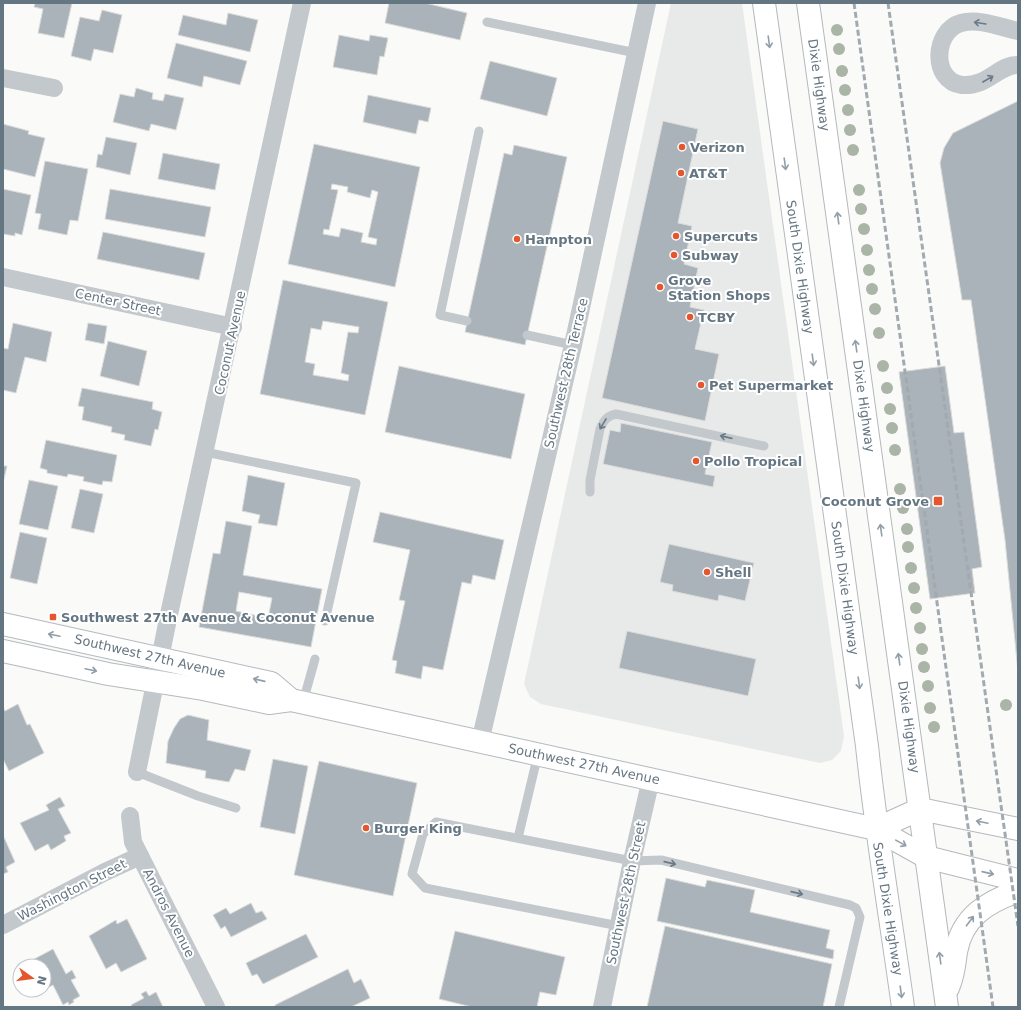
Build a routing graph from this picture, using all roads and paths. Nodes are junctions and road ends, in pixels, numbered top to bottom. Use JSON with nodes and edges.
{"nodes":[{"id":1,"x":302,"y":3,"type":"edge"},
{"id":2,"x":647,"y":3,"type":"edge"},
{"id":3,"x":764,"y":3,"type":"edge"},
{"id":4,"x":808,"y":3,"type":"edge"},
{"id":5,"x":487,"y":22,"type":"dead end"},
{"id":6,"x":1018,"y":31,"type":"edge"},
{"id":7,"x":636,"y":53,"type":"junction"},
{"id":8,"x":1018,"y":64,"type":"edge"},
{"id":9,"x":3,"y":78,"type":"edge"},
{"id":10,"x":54,"y":88,"type":"dead end"},
{"id":11,"x":479,"y":131,"type":"dead end"},
{"id":12,"x":3,"y":277,"type":"edge"},
{"id":13,"x":467,"y":321,"type":"dead end"},
{"id":14,"x":233,"y":327,"type":"junction"},
{"id":15,"x":527,"y":336,"type":"dead end"},
{"id":16,"x":573,"y":345,"type":"junction"},
{"id":17,"x":764,"y":446,"type":"dead end"},
{"id":18,"x":205,"y":452,"type":"junction"},
{"id":19,"x":590,"y":492,"type":"dead end"},
{"id":20,"x":325,"y":621,"type":"dead end"},
{"id":21,"x":3,"y":624,"type":"edge"},
{"id":22,"x":3,"y":651,"type":"edge"},
{"id":23,"x":161,"y":658,"type":"junction"},
{"id":24,"x":315,"y":659,"type":"dead end"},
{"id":25,"x":156,"y":682,"type":"junction"},
{"id":26,"x":297,"y":701,"type":"junction"},
{"id":27,"x":480,"y":742,"type":"junction"},
{"id":28,"x":538,"y":754,"type":"junction"},
{"id":29,"x":137,"y":772,"type":"joint"},
{"id":30,"x":651,"y":779,"type":"junction"},
{"id":31,"x":236,"y":808,"type":"dead end"},
{"id":32,"x":920,"y":809,"type":"junction"},
{"id":33,"x":130,"y":816,"type":"dead end"},
{"id":34,"x":876,"y":829,"type":"junction"},
{"id":35,"x":1018,"y":829,"type":"edge"},
{"id":36,"x":518,"y":838,"type":"junction"},
{"id":37,"x":140,"y":856,"type":"junction"},
{"id":38,"x":926,"y":857,"type":"junction"},
{"id":39,"x":632,"y":860,"type":"junction"},
{"id":40,"x":1018,"y":880,"type":"edge"},
{"id":41,"x":1018,"y":891,"type":"edge"},
{"id":42,"x":3,"y":925,"type":"edge"},
{"id":43,"x":619,"y":926,"type":"junction"},
{"id":44,"x":946,"y":1002,"type":"edge"},
{"id":45,"x":216,"y":1007,"type":"edge"},
{"id":46,"x":602,"y":1007,"type":"edge"},
{"id":47,"x":839,"y":1007,"type":"edge"},
{"id":48,"x":903,"y":1007,"type":"edge"}],
"edges":[{"from":1,"to":14,"type":"street","name":"Coconut Avenue"},
{"from":2,"to":7,"type":"street","name":"Southwest 28th Terrace"},
{"from":3,"to":34,"type":"main road","name":"South Dixie Highway","one_way":true},
{"from":32,"to":4,"type":"main road","name":"Dixie Highway","one_way":true},
{"from":5,"to":7,"type":"lane"},
{"from":6,"to":8,"type":"street","one_way":true},
{"from":7,"to":16,"type":"street","name":"Southwest 28th Terrace"},
{"from":9,"to":10,"type":"street"},
{"from":11,"to":13,"type":"lane"},
{"from":12,"to":14,"type":"street","name":"Center Street"},
{"from":14,"to":18,"type":"street","name":"Coconut Avenue"},
{"from":15,"to":16,"type":"lane"},
{"from":16,"to":27,"type":"street","name":"Southwest 28th Terrace"},
{"from":17,"to":19,"type":"lane","one_way":true},
{"from":18,"to":20,"type":"lane"},
{"from":18,"to":23,"type":"street","name":"Coconut Avenue"},
{"from":23,"to":21,"type":"main road","name":"Southwest 27th Avenue","one_way":true},
{"from":22,"to":25,"type":"main road","name":"Southwest 27th Avenue","one_way":true},
{"from":23,"to":25,"type":"street","name":"Coconut Avenue"},
{"from":26,"to":23,"type":"main road","name":"Southwest 27th Avenue","one_way":true},
{"from":24,"to":26,"type":"lane"},
{"from":25,"to":26,"type":"main road","name":"Southwest 27th Avenue"},
{"from":25,"to":29,"type":"street"},
{"from":26,"to":27,"type":"main road","name":"Southwest 27th Avenue"},
{"from":27,"to":28,"type":"main road","name":"Southwest 27th Avenue"},
{"from":28,"to":30,"type":"main road","name":"Southwest 27th Avenue"},
{"from":28,"to":36,"type":"lane"},
{"from":29,"to":31,"type":"lane"},
{"from":30,"to":34,"type":"main road","name":"Southwest 27th Avenue"},
{"from":30,"to":39,"type":"street","name":"Southwest 28th Street"},
{"from":32,"to":34,"type":"main road"},
{"from":35,"to":32,"type":"main road","one_way":true},
{"from":32,"to":38,"type":"main road"},
{"from":33,"to":37,"type":"street","name":"Andros Avenue"},
{"from":34,"to":38,"type":"main road","name":"Southwest 27th Avenue","one_way":true},
{"from":34,"to":48,"type":"main road","name":"South Dixie Highway","one_way":true},
{"from":36,"to":39,"type":"lane"},
{"from":36,"to":43,"type":"lane"},
{"from":37,"to":42,"type":"street","name":"Washington Street"},
{"from":37,"to":45,"type":"street","name":"Andros Avenue"},
{"from":38,"to":40,"type":"main road","name":"Southwest 27th Avenue","one_way":true},
{"from":44,"to":38,"type":"main road","one_way":true},
{"from":39,"to":43,"type":"street","name":"Southwest 28th Street"},
{"from":39,"to":47,"type":"lane","one_way":true},
{"from":44,"to":41,"type":"main road","one_way":true},
{"from":43,"to":46,"type":"street","name":"Southwest 28th Street"}]}
